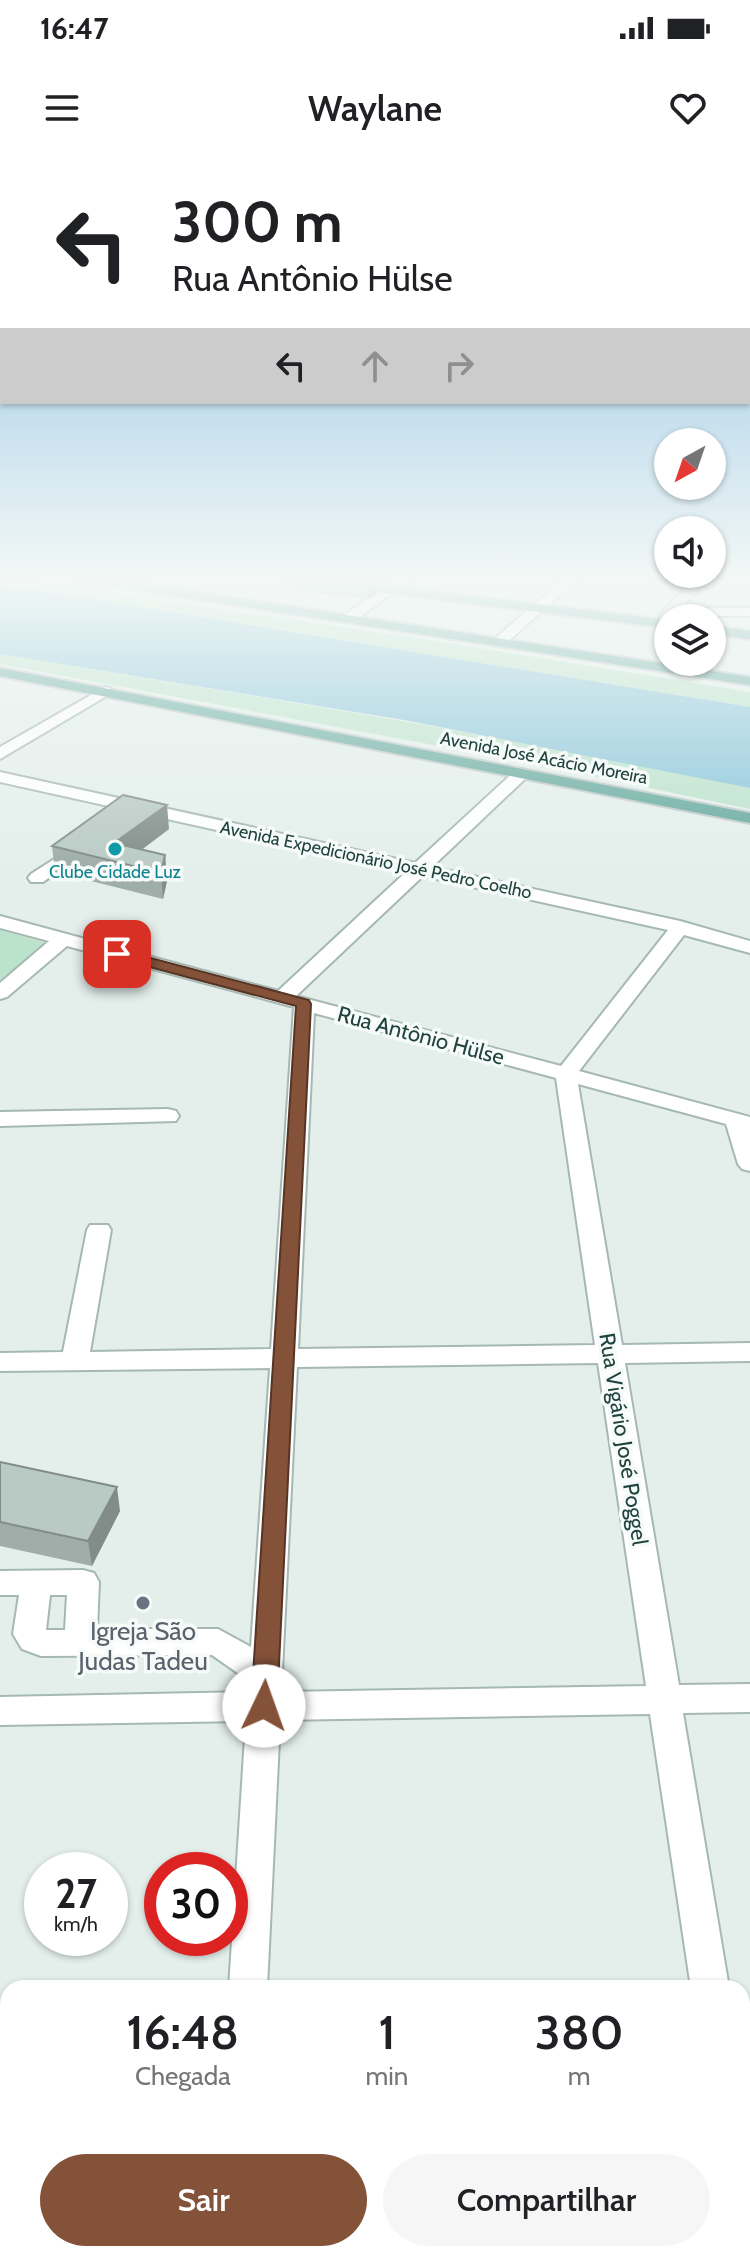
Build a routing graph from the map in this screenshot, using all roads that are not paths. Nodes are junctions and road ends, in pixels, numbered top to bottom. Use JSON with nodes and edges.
{"nodes":[{"id":1,"x":11,"y":674,"type":"edge"},
{"id":2,"x":705,"y":674,"type":"edge"},
{"id":3,"x":750,"y":681,"type":"edge"},
{"id":4,"x":105,"y":691,"type":"junction"},
{"id":5,"x":0,"y":754,"type":"edge"},
{"id":6,"x":521,"y":774,"type":"junction"},
{"id":7,"x":0,"y":777,"type":"edge"},
{"id":8,"x":138,"y":808,"type":"junction"},
{"id":9,"x":750,"y":818,"type":"edge"},
{"id":10,"x":419,"y":869,"type":"junction"},
{"id":11,"x":37,"y":878,"type":"dead end"},
{"id":12,"x":0,"y":922,"type":"edge"},
{"id":13,"x":680,"y":927,"type":"junction"},
{"id":14,"x":63,"y":939,"type":"junction"},
{"id":15,"x":750,"y":947,"type":"edge"},
{"id":16,"x":0,"y":993,"type":"edge"},
{"id":17,"x":293,"y":1001,"type":"junction"},
{"id":18,"x":566,"y":1074,"type":"junction"},
{"id":19,"x":168,"y":1116,"type":"dead end"},
{"id":20,"x":0,"y":1119,"type":"edge"},
{"id":21,"x":742,"y":1122,"type":"edge"},
{"id":22,"x":750,"y":1164,"type":"edge"},
{"id":23,"x":99,"y":1230,"type":"dead end"},
{"id":24,"x":750,"y":1352,"type":"edge"},
{"id":25,"x":611,"y":1354,"type":"junction"},
{"id":26,"x":283,"y":1358,"type":"junction"},
{"id":27,"x":75,"y":1361,"type":"junction"},
{"id":28,"x":0,"y":1362,"type":"edge"},
{"id":29,"x":36,"y":1581,"type":"junction"},
{"id":30,"x":0,"y":1583,"type":"edge"},
{"id":31,"x":81,"y":1642,"type":"junction"},
{"id":32,"x":265,"y":1690,"type":"junction"},
{"id":33,"x":750,"y":1698,"type":"edge"},
{"id":34,"x":665,"y":1699,"type":"junction"},
{"id":35,"x":0,"y":1711,"type":"edge"},
{"id":36,"x":248,"y":1980,"type":"edge"},
{"id":37,"x":709,"y":1980,"type":"edge"}],
"edges":[{"from":1,"to":4,"type":"main road","name":"Avenida José Acácio Moreira"},
{"from":2,"to":3,"type":"main road"},
{"from":4,"to":5,"type":"street"},
{"from":4,"to":6,"type":"main road","name":"Avenida José Acácio Moreira"},
{"from":6,"to":9,"type":"main road","name":"Avenida José Acácio Moreira"},
{"from":6,"to":10,"type":"street"},
{"from":7,"to":8,"type":"street","name":"Avenida Expedicionário José Pedro Coelho"},
{"from":8,"to":10,"type":"street","name":"Avenida Expedicionário José Pedro Coelho"},
{"from":8,"to":11,"type":"street"},
{"from":10,"to":13,"type":"street","name":"Avenida Expedicionário José Pedro Coelho"},
{"from":10,"to":17,"type":"street"},
{"from":12,"to":14,"type":"street","name":"Rua Antônio Hülse"},
{"from":13,"to":15,"type":"street","name":"Avenida Expedicionário José Pedro Coelho"},
{"from":13,"to":18,"type":"street"},
{"from":14,"to":16,"type":"street"},
{"from":14,"to":17,"type":"street","name":"Rua Antônio Hülse"},
{"from":17,"to":18,"type":"street","name":"Rua Antônio Hülse"},
{"from":17,"to":26,"type":"street"},
{"from":18,"to":21,"type":"street","name":"Rua Antônio Hülse"},
{"from":18,"to":25,"type":"street","name":"Rua Vigário José Poggel"},
{"from":19,"to":20,"type":"street"},
{"from":21,"to":22,"type":"street"},
{"from":23,"to":27,"type":"street"},
{"from":24,"to":25,"type":"street"},
{"from":25,"to":26,"type":"street"},
{"from":25,"to":34,"type":"street","name":"Rua Vigário José Poggel"},
{"from":26,"to":27,"type":"street"},
{"from":26,"to":32,"type":"street"},
{"from":27,"to":28,"type":"street"},
{"from":29,"to":30,"type":"street"},
{"from":29,"to":31,"type":"street"},
{"from":29,"to":31,"type":"street"},
{"from":31,"to":32,"type":"street"},
{"from":32,"to":34,"type":"street"},
{"from":32,"to":35,"type":"street"},
{"from":32,"to":36,"type":"street"},
{"from":33,"to":34,"type":"street"},
{"from":34,"to":37,"type":"street","name":"Rua Vigário José Poggel"}]}
